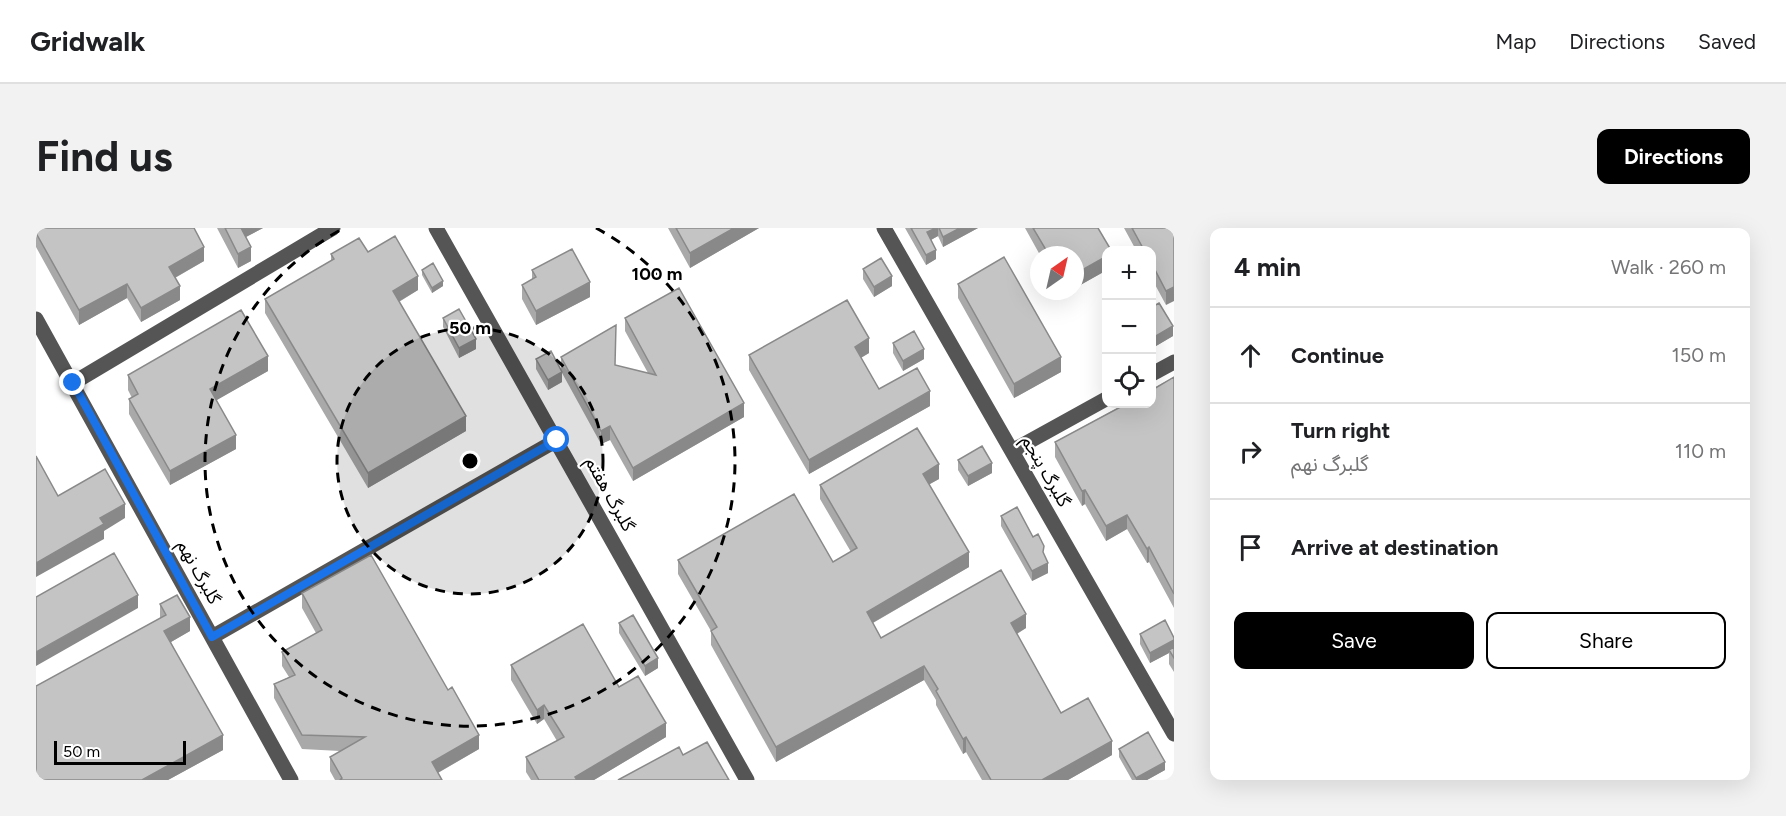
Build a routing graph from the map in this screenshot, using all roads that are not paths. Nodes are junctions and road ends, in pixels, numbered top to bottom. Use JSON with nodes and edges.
{"nodes":[{"id":1,"x":333,"y":228,"type":"edge"},
{"id":2,"x":436,"y":228,"type":"edge"},
{"id":3,"x":884,"y":228,"type":"edge"},
{"id":4,"x":36,"y":319,"type":"edge"},
{"id":5,"x":1174,"y":362,"type":"edge"},
{"id":6,"x":1156,"y":372,"type":"edge"},
{"id":7,"x":73,"y":383,"type":"junction"},
{"id":8,"x":1102,"y":402,"type":"edge"},
{"id":9,"x":557,"y":440,"type":"junction"},
{"id":10,"x":1012,"y":451,"type":"junction"},
{"id":11,"x":212,"y":637,"type":"junction"},
{"id":12,"x":1174,"y":734,"type":"edge"},
{"id":13,"x":291,"y":780,"type":"edge"},
{"id":14,"x":747,"y":780,"type":"edge"}],
"edges":[{"from":1,"to":7,"type":"street"},
{"from":2,"to":9,"type":"street","name":"گلبرگ هفتم"},
{"from":3,"to":10,"type":"street","name":"گلبرگ پنجم"},
{"from":4,"to":7,"type":"street","name":"گلبرگ نهم"},
{"from":5,"to":6,"type":"street"},
{"from":7,"to":11,"type":"street","name":"گلبرگ نهم"},
{"from":8,"to":10,"type":"street"},
{"from":9,"to":11,"type":"street"},
{"from":9,"to":14,"type":"street","name":"گلبرگ هفتم"},
{"from":10,"to":12,"type":"street","name":"گلبرگ پنجم"},
{"from":11,"to":13,"type":"street","name":"گلبرگ نهم"}]}
